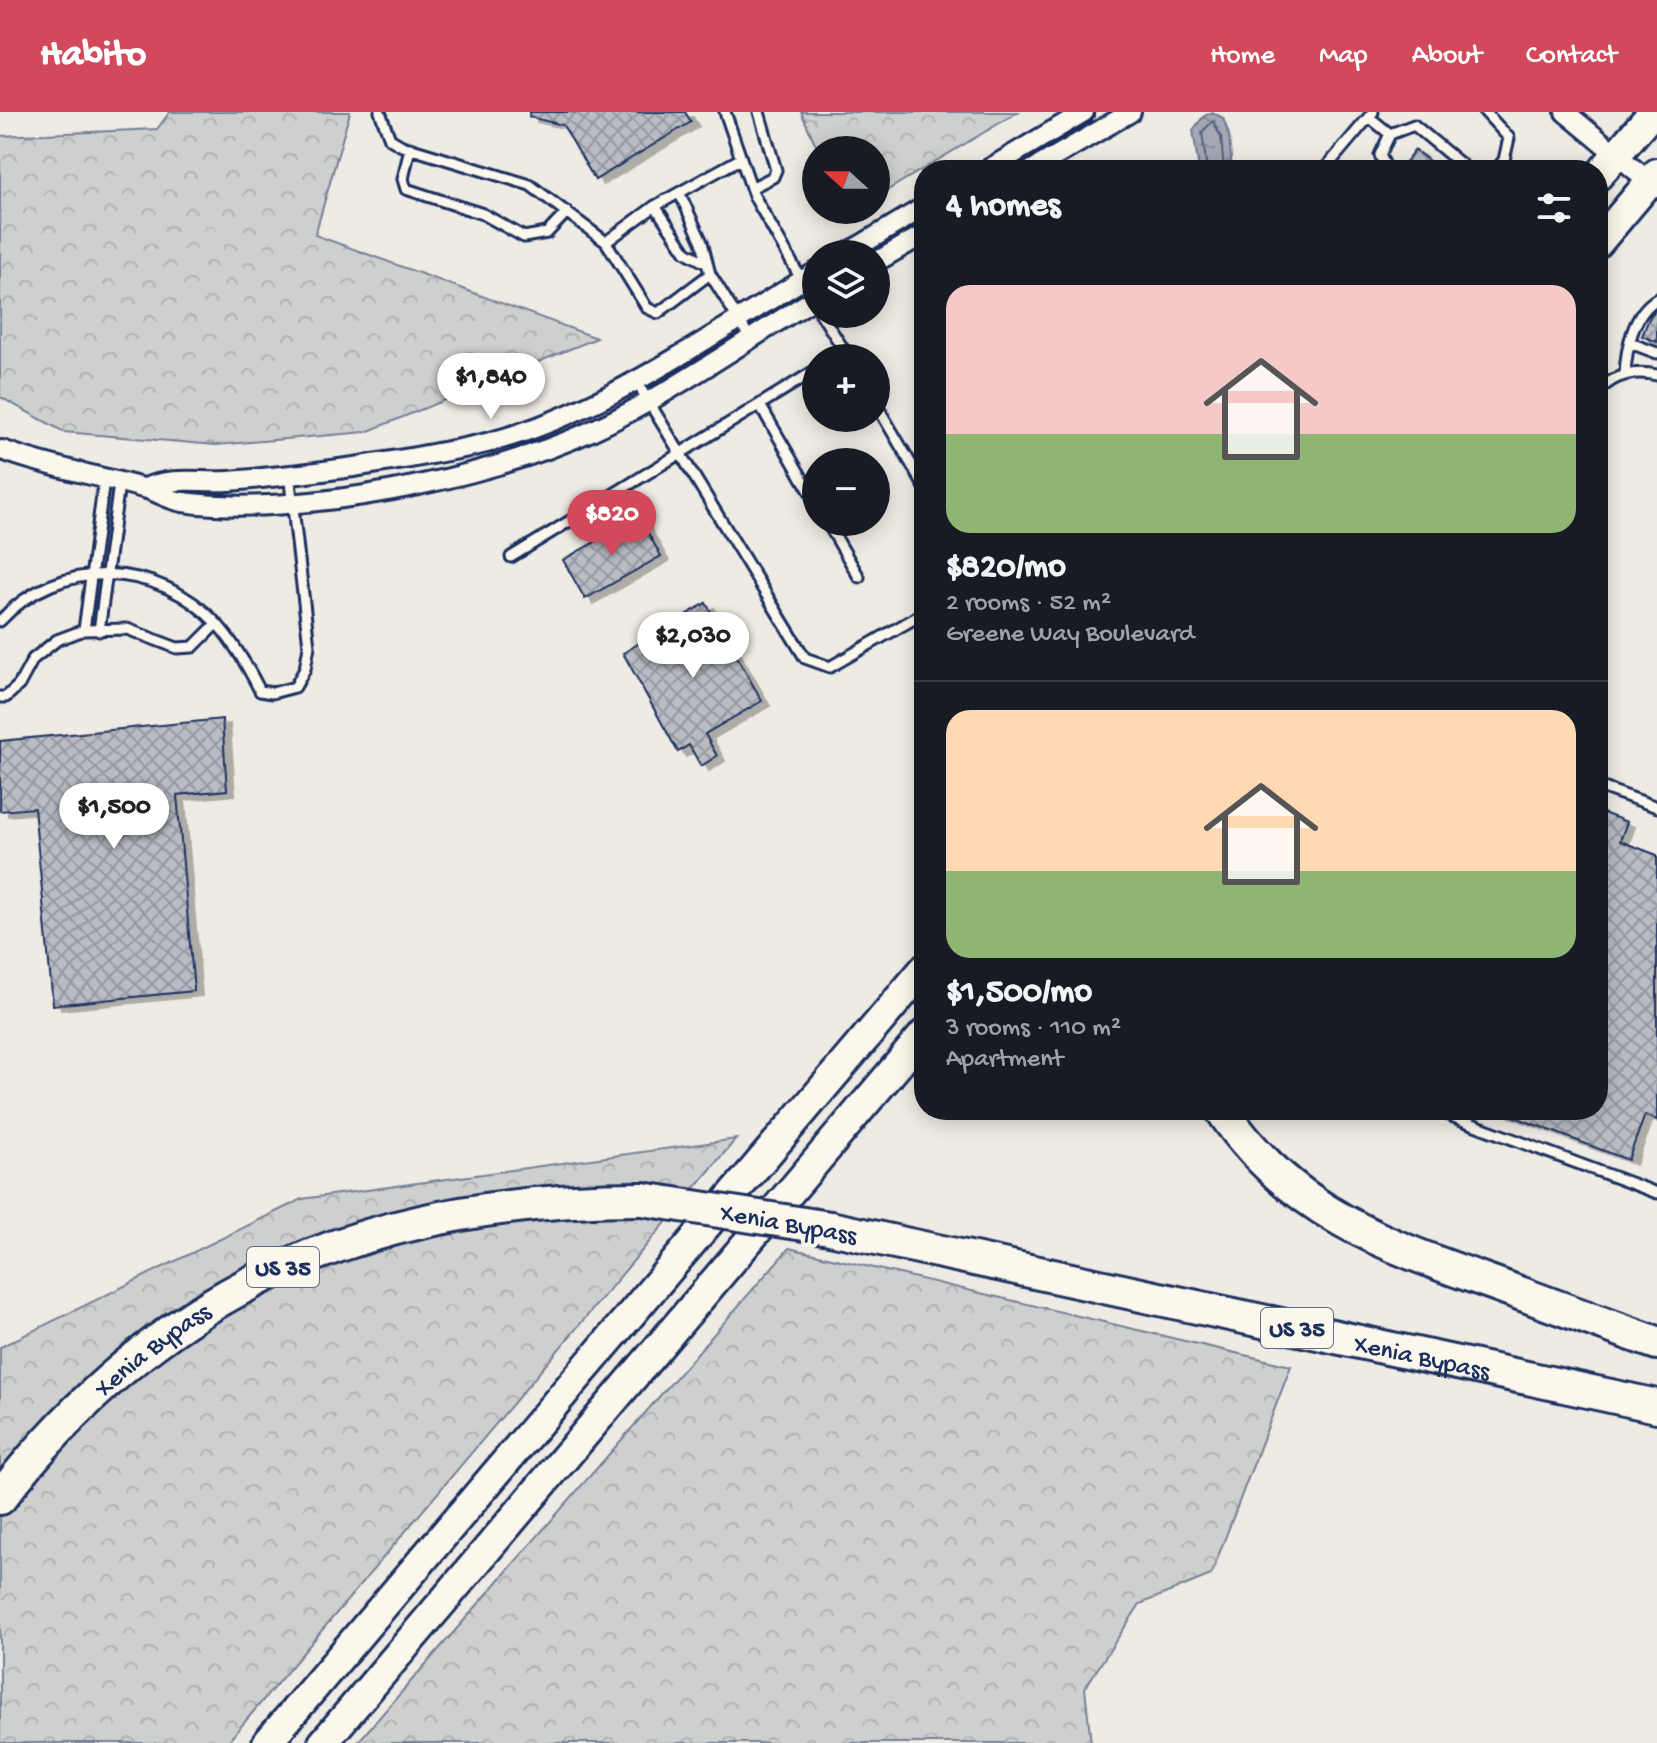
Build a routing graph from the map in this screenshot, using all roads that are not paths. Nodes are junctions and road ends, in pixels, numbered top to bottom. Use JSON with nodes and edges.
{"nodes":[{"id":1,"x":380,"y":112,"type":"edge"},
{"id":2,"x":725,"y":112,"type":"edge"},
{"id":3,"x":759,"y":112,"type":"edge"},
{"id":4,"x":1084,"y":112,"type":"edge"},
{"id":5,"x":1131,"y":112,"type":"edge"},
{"id":6,"x":1485,"y":112,"type":"edge"},
{"id":7,"x":1565,"y":112,"type":"edge"},
{"id":8,"x":1653,"y":112,"type":"edge"},
{"id":9,"x":1371,"y":115,"type":"edge"},
{"id":10,"x":1390,"y":134,"type":"junction"},
{"id":11,"x":410,"y":148,"type":"junction"},
{"id":12,"x":1617,"y":154,"type":"junction"},
{"id":13,"x":740,"y":159,"type":"junction"},
{"id":14,"x":1004,"y":160,"type":"edge"},
{"id":15,"x":1049,"y":160,"type":"edge"},
{"id":16,"x":1333,"y":160,"type":"edge"},
{"id":17,"x":1382,"y":160,"type":"edge"},
{"id":18,"x":1456,"y":160,"type":"edge"},
{"id":19,"x":1504,"y":160,"type":"edge"},
{"id":20,"x":1608,"y":164,"type":"edge"},
{"id":21,"x":1655,"y":181,"type":"edge"},
{"id":22,"x":751,"y":188,"type":"junction"},
{"id":23,"x":680,"y":194,"type":"junction"},
{"id":24,"x":655,"y":206,"type":"junction"},
{"id":25,"x":567,"y":212,"type":"junction"},
{"id":26,"x":914,"y":213,"type":"edge"},
{"id":27,"x":1608,"y":232,"type":"edge"},
{"id":28,"x":869,"y":240,"type":"edge"},
{"id":29,"x":914,"y":240,"type":"edge"},
{"id":30,"x":606,"y":242,"type":"junction"},
{"id":31,"x":890,"y":254,"type":"edge"},
{"id":32,"x":706,"y":263,"type":"junction"},
{"id":33,"x":802,"y":267,"type":"edge"},
{"id":34,"x":710,"y":274,"type":"junction"},
{"id":35,"x":802,"y":280,"type":"edge"},
{"id":36,"x":1657,"y":299,"type":"edge"},
{"id":37,"x":802,"y":311,"type":"edge"},
{"id":38,"x":739,"y":318,"type":"junction"},
{"id":39,"x":750,"y":338,"type":"junction"},
{"id":40,"x":1630,"y":343,"type":"junction"},
{"id":41,"x":1657,"y":353,"type":"edge"},
{"id":42,"x":1625,"y":375,"type":"junction"},
{"id":43,"x":1657,"y":375,"type":"edge"},
{"id":44,"x":635,"y":379,"type":"junction"},
{"id":45,"x":802,"y":379,"type":"edge"},
{"id":46,"x":1608,"y":381,"type":"edge"},
{"id":47,"x":648,"y":400,"type":"junction"},
{"id":48,"x":760,"y":405,"type":"junction"},
{"id":49,"x":890,"y":428,"type":"edge"},
{"id":50,"x":2,"y":450,"type":"dead end"},
{"id":51,"x":679,"y":455,"type":"junction"},
{"id":52,"x":914,"y":469,"type":"edge"},
{"id":53,"x":289,"y":473,"type":"junction"},
{"id":54,"x":802,"y":478,"type":"edge"},
{"id":55,"x":112,"y":482,"type":"junction"},
{"id":56,"x":145,"y":488,"type":"junction"},
{"id":57,"x":295,"y":504,"type":"junction"},
{"id":58,"x":835,"y":536,"type":"edge"},
{"id":59,"x":511,"y":557,"type":"dead end"},
{"id":60,"x":106,"y":573,"type":"junction"},
{"id":61,"x":92,"y":574,"type":"junction"},
{"id":62,"x":859,"y":577,"type":"dead end"},
{"id":63,"x":914,"y":619,"type":"edge"},
{"id":64,"x":0,"y":621,"type":"edge"},
{"id":65,"x":216,"y":624,"type":"junction"},
{"id":66,"x":84,"y":630,"type":"junction"},
{"id":67,"x":99,"y":631,"type":"junction"},
{"id":68,"x":0,"y":697,"type":"edge"},
{"id":69,"x":1608,"y":790,"type":"edge"},
{"id":70,"x":1657,"y":807,"type":"edge"},
{"id":71,"x":914,"y":981,"type":"edge"},
{"id":72,"x":914,"y":1046,"type":"edge"},
{"id":73,"x":1230,"y":1120,"type":"edge"},
{"id":74,"x":1462,"y":1120,"type":"edge"},
{"id":75,"x":1657,"y":1193,"type":"edge"},
{"id":76,"x":1657,"y":1343,"type":"edge"},
{"id":77,"x":1657,"y":1406,"type":"edge"},
{"id":78,"x":0,"y":1498,"type":"edge"},
{"id":79,"x":267,"y":1743,"type":"edge"},
{"id":80,"x":323,"y":1743,"type":"edge"}],
"edges":[{"from":1,"to":11,"type":"lane"},
{"from":2,"to":13,"type":"lane"},
{"from":3,"to":22,"type":"lane"},
{"from":4,"to":14,"type":"street"},
{"from":5,"to":15,"type":"street"},
{"from":6,"to":19,"type":"lane"},
{"from":7,"to":12,"type":"street"},
{"from":8,"to":12,"type":"main road"},
{"from":9,"to":10,"type":"lane"},
{"from":9,"to":16,"type":"lane"},
{"from":10,"to":17,"type":"lane"},
{"from":10,"to":18,"type":"lane"},
{"from":11,"to":25,"type":"lane"},
{"from":11,"to":25,"type":"lane"},
{"from":12,"to":20,"type":"main road"},
{"from":12,"to":21,"type":"street"},
{"from":13,"to":22,"type":"lane"},
{"from":13,"to":23,"type":"lane"},
{"from":21,"to":27,"type":"main road"},
{"from":22,"to":33,"type":"lane"},
{"from":23,"to":24,"type":"lane"},
{"from":23,"to":32,"type":"lane"},
{"from":24,"to":30,"type":"lane"},
{"from":24,"to":32,"type":"lane"},
{"from":25,"to":30,"type":"lane"},
{"from":26,"to":28,"type":"street"},
{"from":29,"to":31,"type":"street"},
{"from":30,"to":34,"type":"lane"},
{"from":32,"to":34,"type":"lane"},
{"from":34,"to":38,"type":"lane"},
{"from":35,"to":38,"type":"street"},
{"from":36,"to":40,"type":"lane"},
{"from":37,"to":39,"type":"street"},
{"from":38,"to":39,"type":"lane"},
{"from":38,"to":44,"type":"street"},
{"from":39,"to":47,"type":"street"},
{"from":40,"to":41,"type":"lane"},
{"from":40,"to":42,"type":"lane"},
{"from":42,"to":43,"type":"lane"},
{"from":42,"to":46,"type":"lane"},
{"from":44,"to":47,"type":"lane"},
{"from":44,"to":53,"type":"street"},
{"from":45,"to":48,"type":"lane"},
{"from":47,"to":51,"type":"lane"},
{"from":47,"to":57,"type":"street"},
{"from":48,"to":51,"type":"lane"},
{"from":48,"to":54,"type":"lane"},
{"from":49,"to":52,"type":"lane"},
{"from":50,"to":55,"type":"street"},
{"from":51,"to":59,"type":"lane"},
{"from":51,"to":63,"type":"lane"},
{"from":53,"to":56,"type":"street"},
{"from":53,"to":57,"type":"lane"},
{"from":55,"to":56,"type":"street"},
{"from":55,"to":60,"type":"lane"},
{"from":55,"to":61,"type":"lane"},
{"from":56,"to":57,"type":"street"},
{"from":57,"to":65,"type":"lane"},
{"from":58,"to":62,"type":"lane"},
{"from":60,"to":61,"type":"lane"},
{"from":60,"to":65,"type":"lane"},
{"from":60,"to":67,"type":"lane"},
{"from":61,"to":64,"type":"lane"},
{"from":61,"to":66,"type":"lane"},
{"from":65,"to":67,"type":"lane"},
{"from":66,"to":67,"type":"lane"},
{"from":66,"to":68,"type":"lane"},
{"from":69,"to":70,"type":"lane"},
{"from":71,"to":79,"type":"main road"},
{"from":72,"to":80,"type":"main road"},
{"from":73,"to":76,"type":"highway"},
{"from":74,"to":75,"type":"lane"},
{"from":77,"to":78,"type":"highway","name":"Xenia Bypass","number":"US 35","bridge":true}]}
